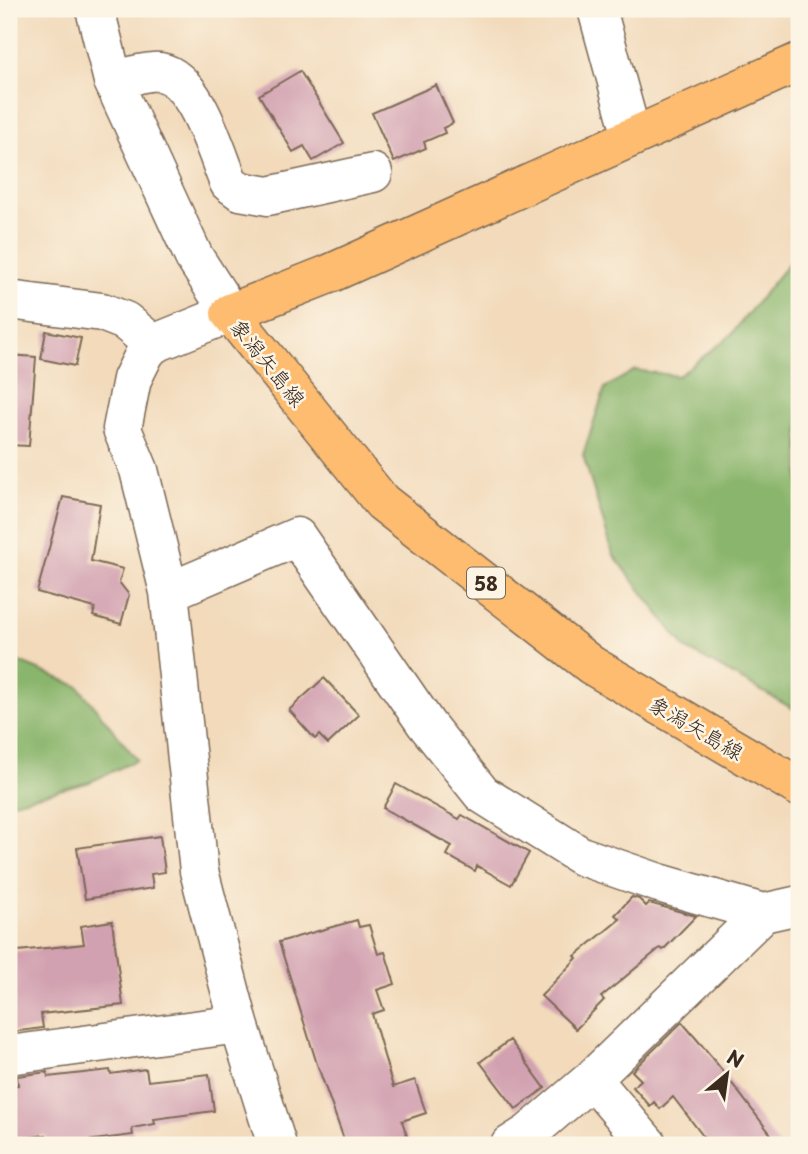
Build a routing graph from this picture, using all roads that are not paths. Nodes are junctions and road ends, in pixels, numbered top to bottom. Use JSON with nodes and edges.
{"nodes":[{"id":1,"x":95,"y":9,"type":"edge"},
{"id":2,"x":597,"y":9,"type":"edge"},
{"id":3,"x":799,"y":62,"type":"edge"},
{"id":4,"x":113,"y":81,"type":"junction"},
{"id":5,"x":632,"y":137,"type":"junction"},
{"id":6,"x":373,"y":173,"type":"dead end"},
{"id":7,"x":9,"y":300,"type":"edge"},
{"id":8,"x":230,"y":313,"type":"junction"},
{"id":9,"x":153,"y":344,"type":"junction"},
{"id":10,"x":169,"y":592,"type":"junction"},
{"id":11,"x":799,"y":787,"type":"edge"},
{"id":12,"x":799,"y":905,"type":"edge"},
{"id":13,"x":763,"y":913,"type":"junction"},
{"id":14,"x":239,"y":1024,"type":"junction"},
{"id":15,"x":9,"y":1055,"type":"edge"},
{"id":16,"x":592,"y":1079,"type":"junction"},
{"id":17,"x":277,"y":1145,"type":"edge"},
{"id":18,"x":510,"y":1145,"type":"edge"},
{"id":19,"x":648,"y":1145,"type":"edge"}],
"edges":[{"from":1,"to":4,"type":"street"},
{"from":2,"to":5,"type":"street"},
{"from":3,"to":5,"type":"main road","name":"象潟矢島線"},
{"from":4,"to":6,"type":"street"},
{"from":4,"to":8,"type":"street"},
{"from":5,"to":8,"type":"main road","name":"象潟矢島線"},
{"from":7,"to":9,"type":"street"},
{"from":8,"to":9,"type":"street"},
{"from":8,"to":11,"type":"main road","name":"象潟矢島線","number":"58"},
{"from":9,"to":10,"type":"street"},
{"from":10,"to":13,"type":"street"},
{"from":10,"to":14,"type":"street"},
{"from":12,"to":13,"type":"street"},
{"from":13,"to":16,"type":"street"},
{"from":14,"to":15,"type":"street"},
{"from":14,"to":17,"type":"street"},
{"from":16,"to":18,"type":"street"},
{"from":16,"to":19,"type":"street"}]}
